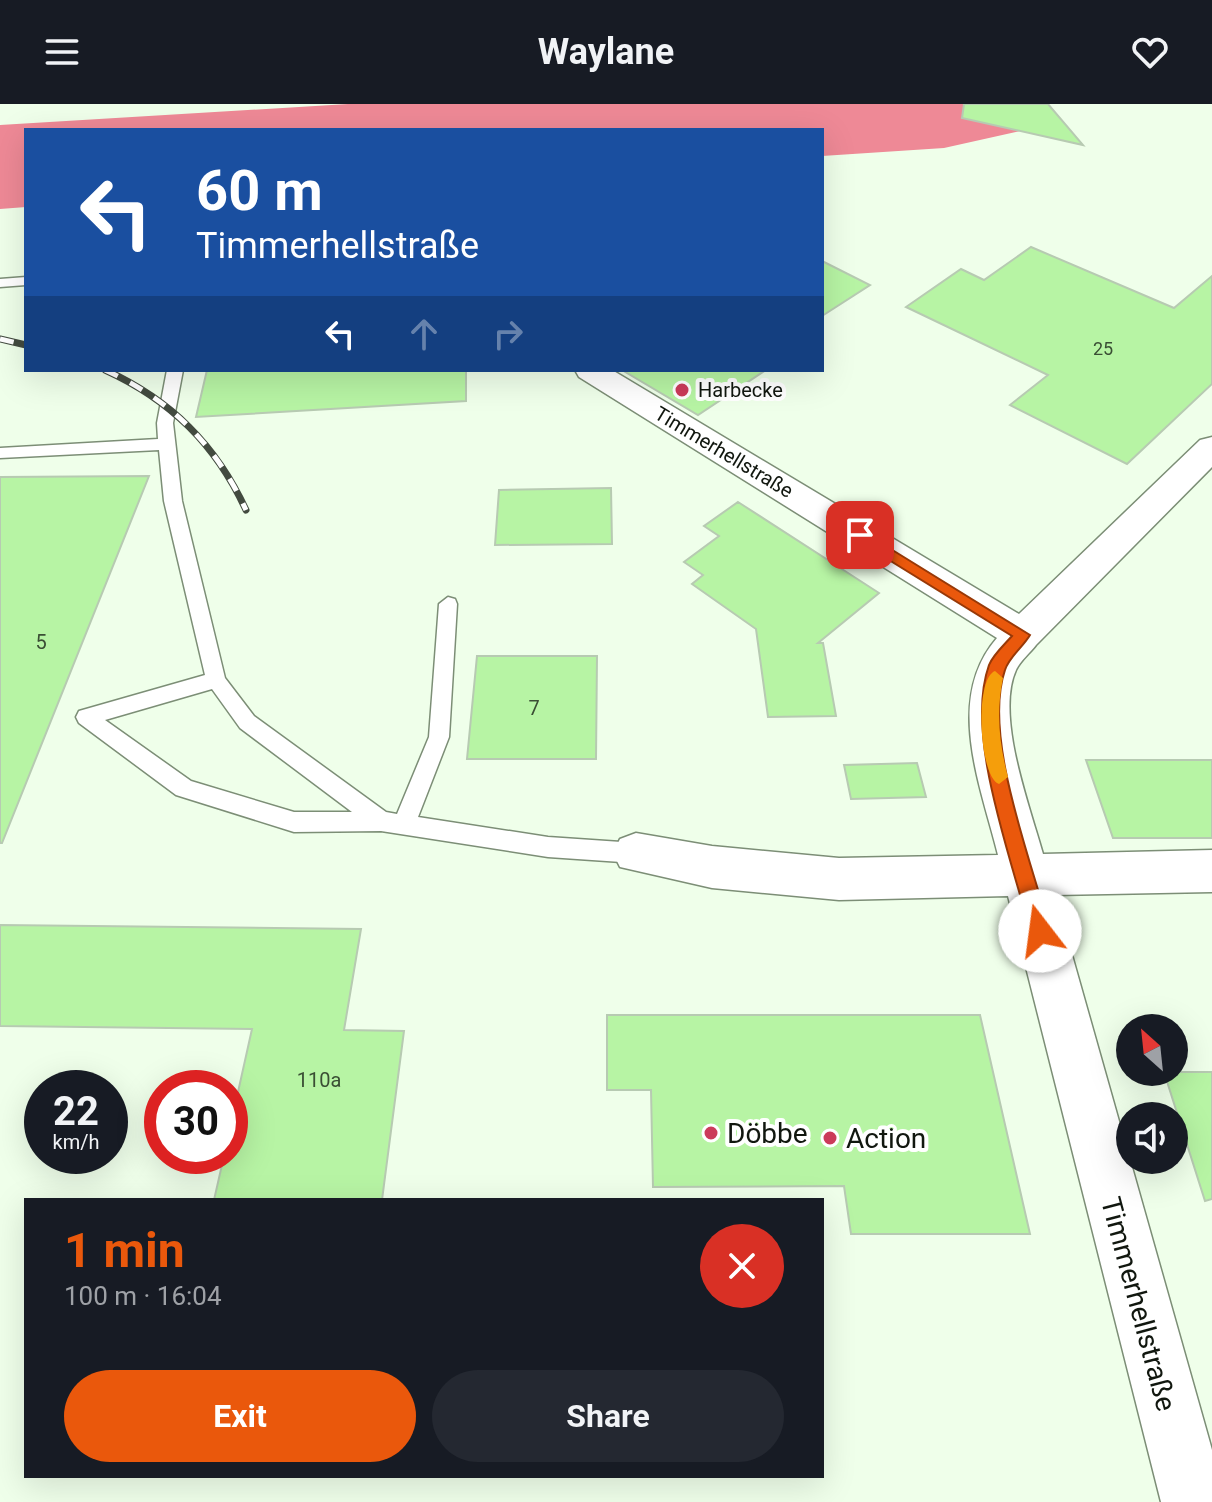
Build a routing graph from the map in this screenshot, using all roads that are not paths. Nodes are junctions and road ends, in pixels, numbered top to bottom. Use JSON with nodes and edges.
{"nodes":[{"id":1,"x":24,"y":281,"type":"edge"},
{"id":2,"x":0,"y":283,"type":"edge"},
{"id":3,"x":175,"y":372,"type":"edge"},
{"id":4,"x":593,"y":372,"type":"edge"},
{"id":5,"x":167,"y":444,"type":"junction"},
{"id":6,"x":1212,"y":448,"type":"edge"},
{"id":7,"x":0,"y":453,"type":"edge"},
{"id":8,"x":448,"y":604,"type":"dead end"},
{"id":9,"x":1022,"y":635,"type":"junction"},
{"id":10,"x":216,"y":680,"type":"junction"},
{"id":11,"x":392,"y":822,"type":"junction"},
{"id":12,"x":636,"y":853,"type":"joint"},
{"id":13,"x":1212,"y":871,"type":"edge"},
{"id":14,"x":1024,"y":873,"type":"junction"},
{"id":15,"x":1194,"y":1502,"type":"edge"}],
"edges":[{"from":1,"to":2,"type":"lane"},
{"from":3,"to":5,"type":"lane"},
{"from":4,"to":9,"type":"street","name":"Timmerhellstraße"},
{"from":5,"to":7,"type":"lane"},
{"from":5,"to":10,"type":"lane"},
{"from":6,"to":9,"type":"street","name":"Timmerhellstraße"},
{"from":8,"to":11,"type":"lane"},
{"from":9,"to":14,"type":"street","name":"Timmerhellstraße"},
{"from":10,"to":11,"type":"lane"},
{"from":10,"to":11,"type":"lane"},
{"from":11,"to":12,"type":"lane"},
{"from":12,"to":14,"type":"street"},
{"from":13,"to":14,"type":"street"},
{"from":14,"to":15,"type":"street","name":"Timmerhellstraße"}]}
